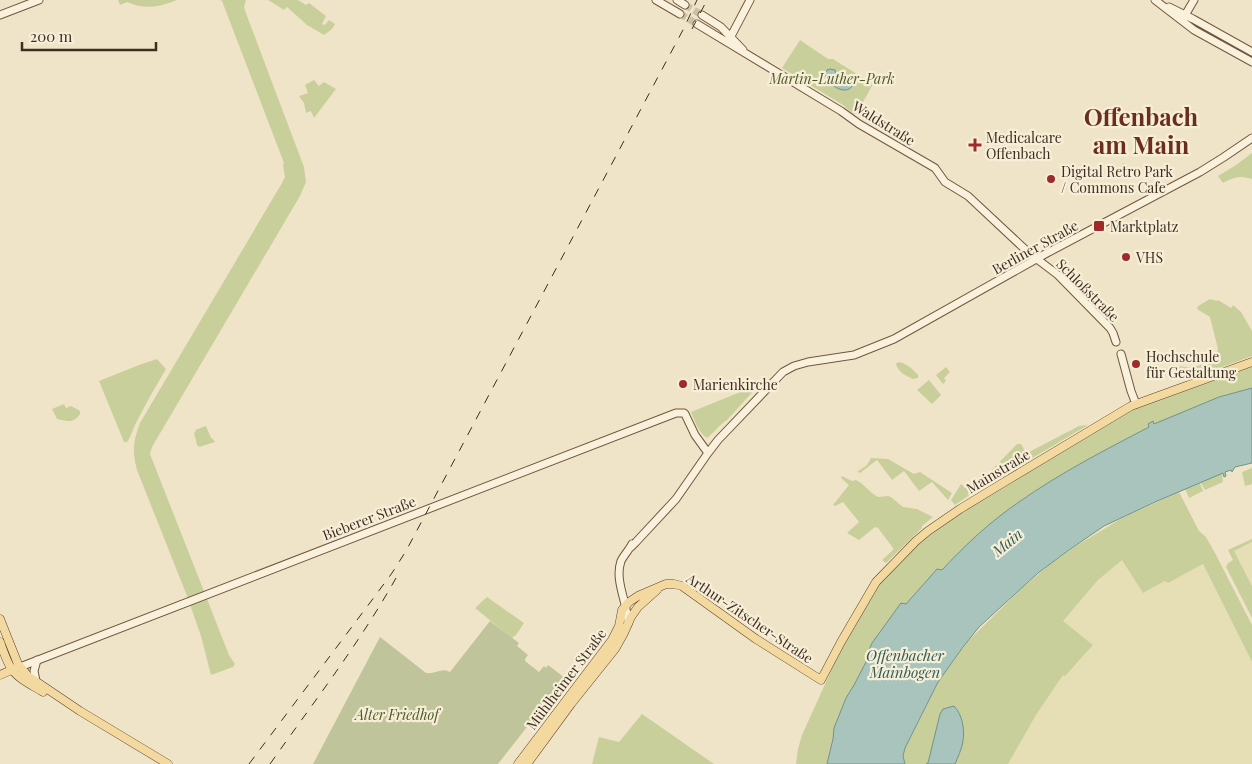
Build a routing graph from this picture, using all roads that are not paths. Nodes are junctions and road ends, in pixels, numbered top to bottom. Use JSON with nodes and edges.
{"nodes":[{"id":1,"x":39,"y":0,"type":"edge"},
{"id":2,"x":656,"y":0,"type":"edge"},
{"id":3,"x":677,"y":0,"type":"edge"},
{"id":4,"x":750,"y":0,"type":"edge"},
{"id":5,"x":1194,"y":0,"type":"edge"},
{"id":6,"x":1158,"y":2,"type":"edge"},
{"id":7,"x":685,"y":5,"type":"tunnel mouth"},
{"id":8,"x":680,"y":14,"type":"tunnel mouth"},
{"id":9,"x":0,"y":15,"type":"edge"},
{"id":10,"x":702,"y":15,"type":"tunnel mouth"},
{"id":11,"x":1182,"y":20,"type":"junction"},
{"id":12,"x":697,"y":24,"type":"tunnel mouth"},
{"id":13,"x":1226,"y":38,"type":"junction"},
{"id":14,"x":729,"y":39,"type":"junction"},
{"id":15,"x":1222,"y":46,"type":"junction"},
{"id":16,"x":1252,"y":52,"type":"edge"},
{"id":17,"x":1252,"y":62,"type":"edge"},
{"id":18,"x":1252,"y":138,"type":"edge"},
{"id":19,"x":1037,"y":258,"type":"junction"},
{"id":20,"x":1116,"y":342,"type":"dead end"},
{"id":21,"x":1121,"y":354,"type":"dead end"},
{"id":22,"x":1252,"y":362,"type":"edge"},
{"id":23,"x":1136,"y":404,"type":"junction"},
{"id":24,"x":708,"y":453,"type":"junction"},
{"id":25,"x":662,"y":586,"type":"junction"},
{"id":26,"x":625,"y":605,"type":"junction"},
{"id":27,"x":638,"y":607,"type":"junction"},
{"id":28,"x":0,"y":619,"type":"edge"},
{"id":29,"x":629,"y":621,"type":"junction"},
{"id":30,"x":0,"y":642,"type":"edge"},
{"id":31,"x":37,"y":660,"type":"junction"},
{"id":32,"x":16,"y":668,"type":"junction"},
{"id":33,"x":0,"y":675,"type":"edge"},
{"id":34,"x":821,"y":680,"type":"joint"},
{"id":35,"x":36,"y":681,"type":"junction"},
{"id":36,"x":80,"y":711,"type":"junction"},
{"id":37,"x":168,"y":764,"type":"edge"},
{"id":38,"x":518,"y":764,"type":"edge"},
{"id":39,"x":527,"y":764,"type":"edge"}],
"edges":[{"from":1,"to":9,"type":"street"},
{"from":2,"to":8,"type":"street"},
{"from":3,"to":7,"type":"street"},
{"from":4,"to":14,"type":"street"},
{"from":5,"to":11,"type":"street"},
{"from":6,"to":11,"type":"street"},
{"from":10,"to":14,"type":"street","name":"Waldstraße"},
{"from":11,"to":13,"type":"street"},
{"from":11,"to":15,"type":"street"},
{"from":12,"to":14,"type":"street","name":"Waldstraße"},
{"from":13,"to":15,"type":"street"},
{"from":13,"to":16,"type":"street"},
{"from":14,"to":19,"type":"street","name":"Waldstraße"},
{"from":15,"to":17,"type":"street"},
{"from":18,"to":19,"type":"street","name":"Berliner Straße"},
{"from":19,"to":20,"type":"street","name":"Schloßstraße"},
{"from":19,"to":24,"type":"street","name":"Berliner Straße"},
{"from":21,"to":23,"type":"street"},
{"from":22,"to":23,"type":"main road","name":"Mainstraße"},
{"from":23,"to":34,"type":"main road","name":"Mainstraße"},
{"from":24,"to":26,"type":"street"},
{"from":24,"to":31,"type":"street","name":"Bieberer Straße"},
{"from":25,"to":26,"type":"main road","name":"Arthur-Zitscher-Straße"},
{"from":25,"to":27,"type":"main road"},
{"from":25,"to":34,"type":"main road","name":"Arthur-Zitscher-Straße"},
{"from":26,"to":27,"type":"street"},
{"from":26,"to":29,"type":"street"},
{"from":26,"to":38,"type":"main road","name":"Mühlheimer Straße"},
{"from":27,"to":29,"type":"main road"},
{"from":28,"to":32,"type":"main road"},
{"from":29,"to":39,"type":"main road","name":"Mühlheimer Straße"},
{"from":30,"to":32,"type":"main road"},
{"from":31,"to":32,"type":"street","name":"Bieberer Straße"},
{"from":31,"to":35,"type":"street"},
{"from":32,"to":33,"type":"main road","name":"Bieberer Straße"},
{"from":32,"to":35,"type":"main road"},
{"from":32,"to":36,"type":"main road"},
{"from":35,"to":36,"type":"main road"},
{"from":36,"to":37,"type":"main road"}]}
